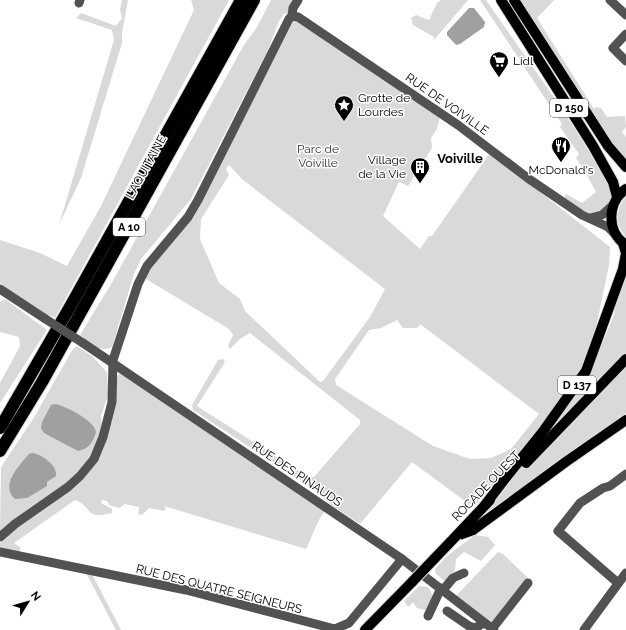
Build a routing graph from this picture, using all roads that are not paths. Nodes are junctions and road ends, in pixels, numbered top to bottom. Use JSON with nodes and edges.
{"nodes":[{"id":1,"x":241,"y":0,"type":"edge"},
{"id":2,"x":254,"y":0,"type":"edge"},
{"id":3,"x":298,"y":0,"type":"edge"},
{"id":4,"x":496,"y":0,"type":"edge"},
{"id":5,"x":501,"y":0,"type":"edge"},
{"id":6,"x":514,"y":0,"type":"edge"},
{"id":7,"x":610,"y":0,"type":"edge"},
{"id":8,"x":626,"y":15,"type":"edge"},
{"id":9,"x":290,"y":18,"type":"junction"},
{"id":10,"x":513,"y":22,"type":"junction"},
{"id":11,"x":626,"y":34,"type":"edge"},
{"id":12,"x":626,"y":61,"type":"edge"},
{"id":13,"x":626,"y":167,"type":"edge"},
{"id":14,"x":626,"y":189,"type":"edge"},
{"id":15,"x":615,"y":201,"type":"junction"},
{"id":16,"x":590,"y":218,"type":"junction"},
{"id":17,"x":616,"y":235,"type":"junction"},
{"id":18,"x":625,"y":244,"type":"edge"},
{"id":19,"x":0,"y":289,"type":"edge"},
{"id":20,"x":626,"y":359,"type":"edge"},
{"id":21,"x":114,"y":364,"type":"junction"},
{"id":22,"x":626,"y":420,"type":"edge"},
{"id":23,"x":0,"y":428,"type":"edge"},
{"id":24,"x":0,"y":451,"type":"edge"},
{"id":25,"x":626,"y":474,"type":"edge"},
{"id":26,"x":485,"y":505,"type":"junction"},
{"id":27,"x":457,"y":536,"type":"junction"},
{"id":28,"x":0,"y":537,"type":"edge"},
{"id":29,"x":0,"y":552,"type":"edge"},
{"id":30,"x":402,"y":559,"type":"junction"},
{"id":31,"x":464,"y":573,"type":"dead end"},
{"id":32,"x":626,"y":573,"type":"edge"},
{"id":33,"x":528,"y":583,"type":"dead end"},
{"id":34,"x":618,"y":583,"type":"junction"},
{"id":35,"x":442,"y":589,"type":"junction"},
{"id":36,"x":447,"y":611,"type":"dead end"},
{"id":37,"x":428,"y":616,"type":"dead end"},
{"id":38,"x":484,"y":623,"type":"junction"},
{"id":39,"x":493,"y":629,"type":"edge"},
{"id":40,"x":365,"y":630,"type":"edge"},
{"id":41,"x":584,"y":630,"type":"edge"}],
"edges":[{"from":1,"to":23,"type":"highway","name":"L'AQUITAINE","number":"A 10"},
{"from":2,"to":24,"type":"highway","name":"L'AQUITAINE","number":"A 10"},
{"from":3,"to":9,"type":"street"},
{"from":4,"to":10,"type":"main road"},
{"from":5,"to":10,"type":"main road"},
{"from":6,"to":13,"type":"main road","number":"D 150"},
{"from":7,"to":8,"type":"street"},
{"from":9,"to":16,"type":"street","name":"RUE DE VOIVILLE"},
{"from":9,"to":21,"type":"street"},
{"from":10,"to":15,"type":"main road","number":"D 150"},
{"from":11,"to":12,"type":"street"},
{"from":14,"to":15,"type":"main road"},
{"from":15,"to":16,"type":"street"},
{"from":15,"to":17,"type":"main road"},
{"from":16,"to":17,"type":"street","name":"RUE DE VOIVILLE"},
{"from":17,"to":18,"type":"main road"},
{"from":18,"to":26,"type":"main road","number":"D 137"},
{"from":19,"to":21,"type":"street","name":"RUE DES PINAUDS","bridge":true},
{"from":20,"to":26,"type":"main road","name":"ROCADE OUEST","number":"D 137"},
{"from":21,"to":28,"type":"street"},
{"from":21,"to":30,"type":"street","name":"RUE DES PINAUDS"},
{"from":22,"to":27,"type":"main road"},
{"from":25,"to":34,"type":"street"},
{"from":26,"to":27,"type":"main road","name":"ROCADE OUEST"},
{"from":27,"to":40,"type":"main road","name":"ROCADE OUEST","bridge":true},
{"from":29,"to":30,"type":"street","name":"RUE DES QUATRE SEIGNEURS"},
{"from":30,"to":35,"type":"street","name":"RUE DES PINAUDS"},
{"from":31,"to":35,"type":"street"},
{"from":32,"to":34,"type":"street"},
{"from":33,"to":39,"type":"street"},
{"from":34,"to":41,"type":"street"},
{"from":35,"to":37,"type":"street"},
{"from":35,"to":38,"type":"street","name":"RUE DES PINAUDS"},
{"from":36,"to":38,"type":"street"},
{"from":38,"to":39,"type":"street","name":"RUE DES PINAUDS"}]}
